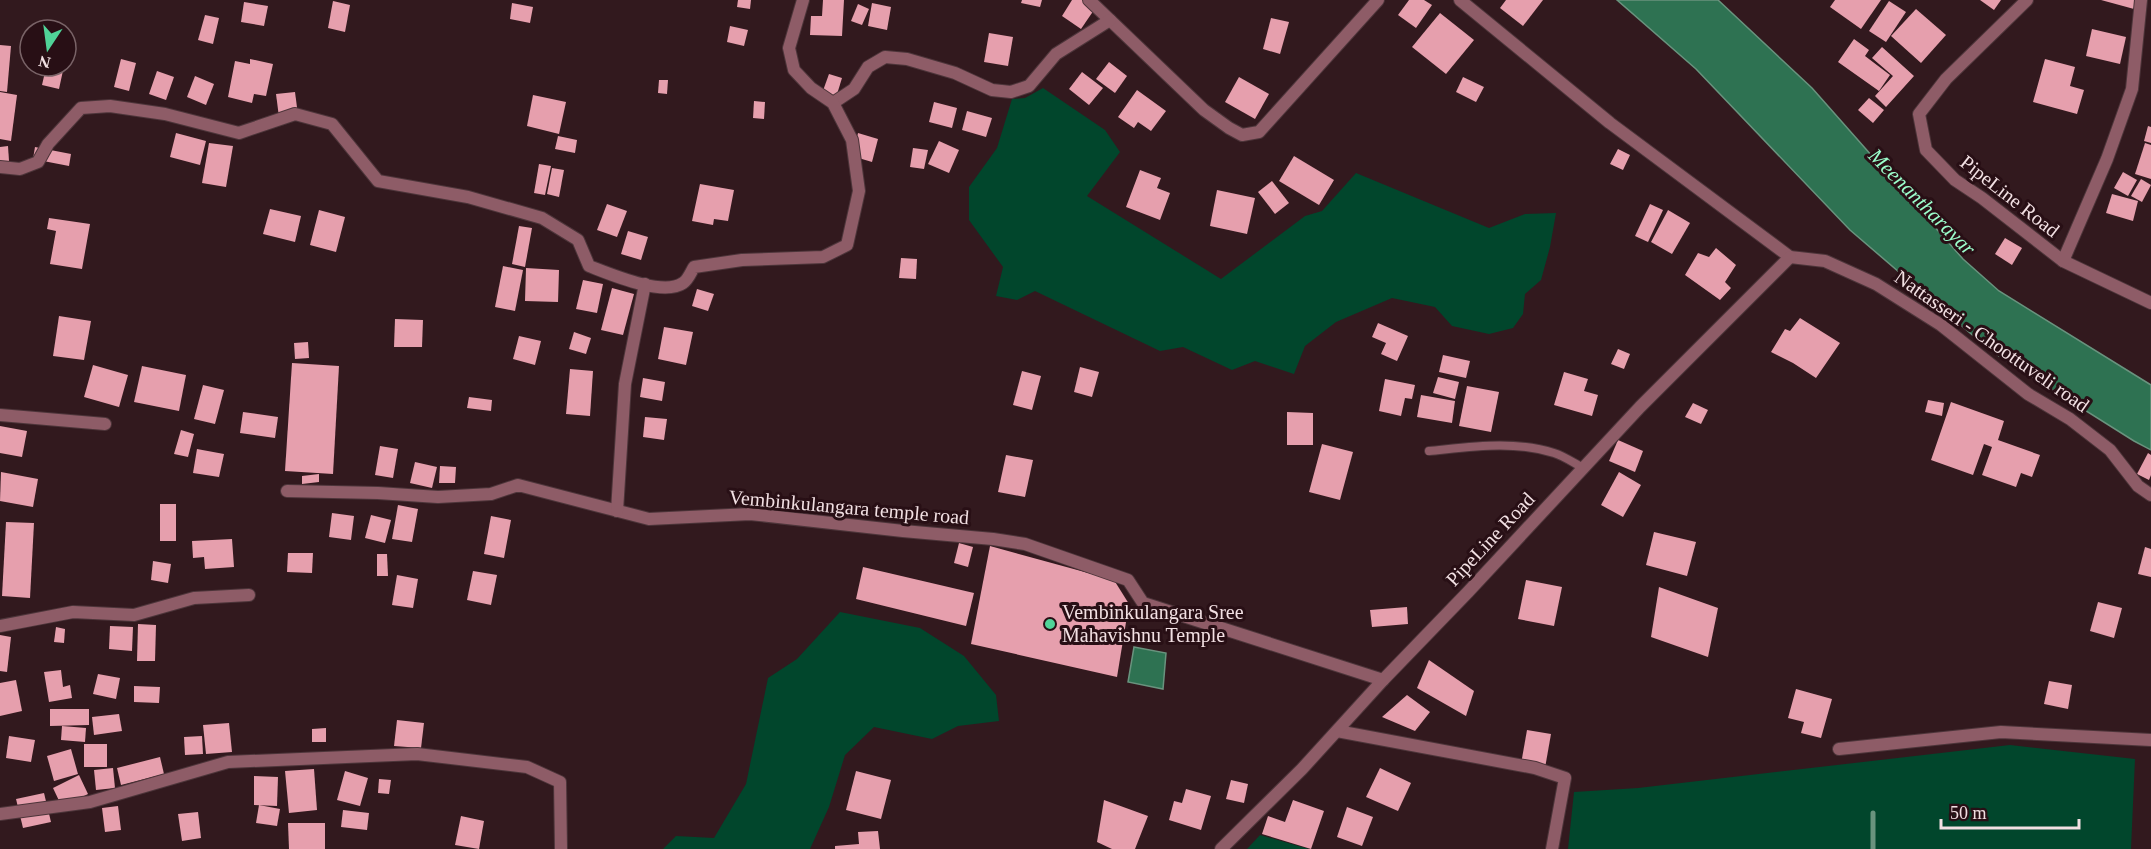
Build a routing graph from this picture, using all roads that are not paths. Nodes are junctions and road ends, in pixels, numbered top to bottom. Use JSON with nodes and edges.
{"nodes":[{"id":1,"x":803,"y":0,"type":"edge"},
{"id":2,"x":1089,"y":0,"type":"edge"},
{"id":3,"x":1378,"y":0,"type":"edge"},
{"id":4,"x":1460,"y":0,"type":"edge"},
{"id":5,"x":2027,"y":0,"type":"edge"},
{"id":6,"x":2141,"y":0,"type":"edge"},
{"id":7,"x":1110,"y":20,"type":"junction"},
{"id":8,"x":833,"y":103,"type":"junction"},
{"id":9,"x":0,"y":167,"type":"edge"},
{"id":10,"x":1790,"y":257,"type":"junction"},
{"id":11,"x":2063,"y":261,"type":"junction"},
{"id":12,"x":645,"y":284,"type":"junction"},
{"id":13,"x":2151,"y":303,"type":"edge"},
{"id":14,"x":0,"y":415,"type":"edge"},
{"id":15,"x":105,"y":424,"type":"dead end"},
{"id":16,"x":1428,"y":451,"type":"dead end"},
{"id":17,"x":1583,"y":468,"type":"junction"},
{"id":18,"x":287,"y":491,"type":"dead end"},
{"id":19,"x":2151,"y":495,"type":"edge"},
{"id":20,"x":617,"y":511,"type":"junction"},
{"id":21,"x":249,"y":595,"type":"dead end"},
{"id":22,"x":0,"y":626,"type":"edge"},
{"id":23,"x":1383,"y":680,"type":"junction"},
{"id":24,"x":1337,"y":731,"type":"junction"},
{"id":25,"x":2151,"y":740,"type":"edge"},
{"id":26,"x":1839,"y":749,"type":"dead end"},
{"id":27,"x":0,"y":814,"type":"edge"},
{"id":28,"x":561,"y":849,"type":"edge"},
{"id":29,"x":1221,"y":849,"type":"edge"},
{"id":30,"x":1552,"y":849,"type":"edge"}],
"edges":[{"from":1,"to":8,"type":"street"},
{"from":2,"to":7,"type":"street"},
{"from":3,"to":7,"type":"street"},
{"from":4,"to":10,"type":"street"},
{"from":5,"to":11,"type":"street","name":"PipeLine Road"},
{"from":6,"to":11,"type":"street"},
{"from":7,"to":8,"type":"street"},
{"from":8,"to":12,"type":"street"},
{"from":9,"to":12,"type":"street"},
{"from":10,"to":17,"type":"street","name":"PipeLine Road"},
{"from":10,"to":19,"type":"street","name":"Nattasseri - Choottuveli road"},
{"from":11,"to":13,"type":"street","name":"PipeLine Road"},
{"from":12,"to":20,"type":"street"},
{"from":14,"to":15,"type":"street"},
{"from":16,"to":17,"type":"lane"},
{"from":17,"to":23,"type":"street","name":"PipeLine Road"},
{"from":18,"to":20,"type":"street","name":"Vembinkulangara temple road"},
{"from":20,"to":23,"type":"street","name":"Vembinkulangara temple road"},
{"from":21,"to":22,"type":"street"},
{"from":23,"to":24,"type":"street","name":"PipeLine Road"},
{"from":24,"to":29,"type":"street","name":"PipeLine Road"},
{"from":24,"to":30,"type":"street"},
{"from":25,"to":26,"type":"street"},
{"from":27,"to":28,"type":"street"}]}
